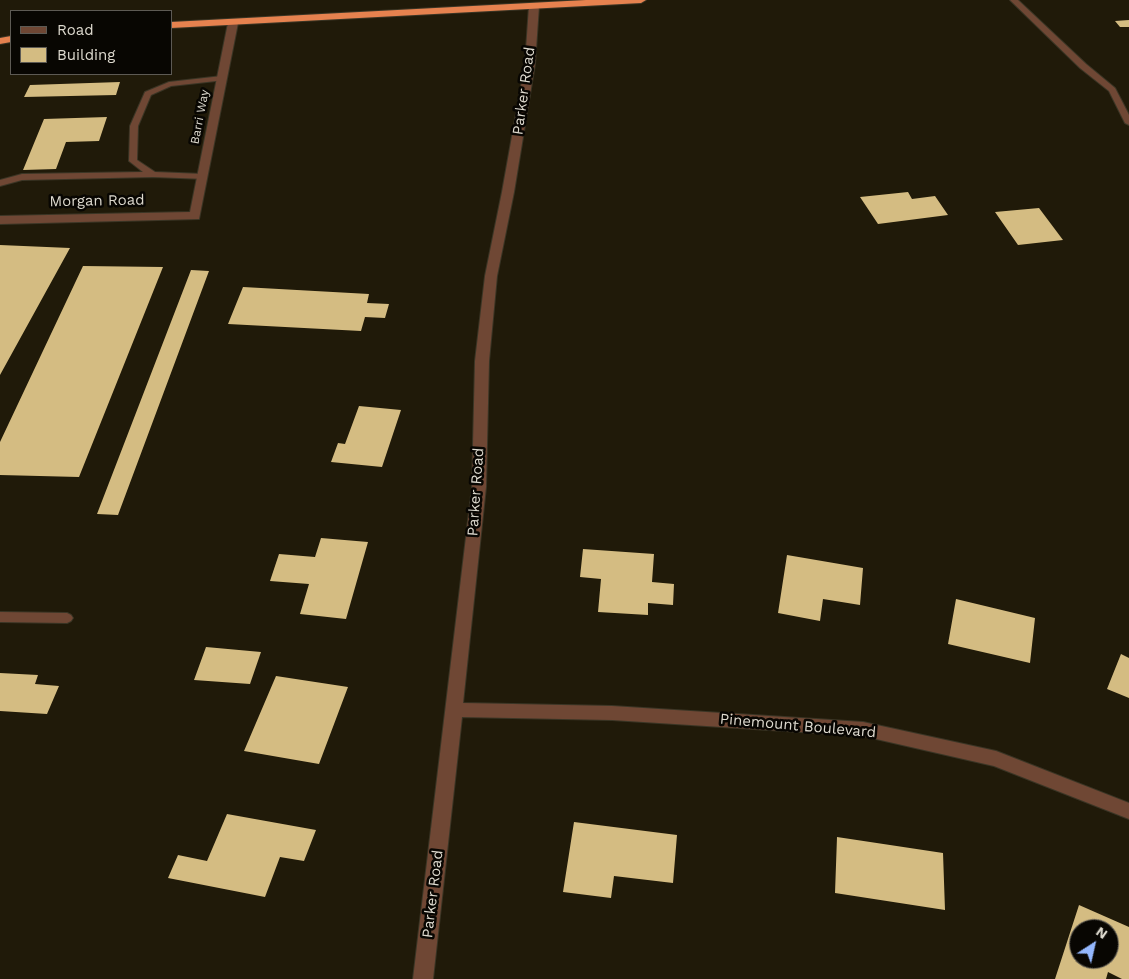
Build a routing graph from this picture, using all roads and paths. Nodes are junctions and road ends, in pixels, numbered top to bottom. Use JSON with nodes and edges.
{"nodes":[{"id":1,"x":641,"y":0,"type":"edge"},
{"id":2,"x":1014,"y":0,"type":"edge"},
{"id":3,"x":594,"y":1,"type":"edge"},
{"id":4,"x":534,"y":6,"type":"junction"},
{"id":5,"x":232,"y":23,"type":"junction"},
{"id":6,"x":172,"y":25,"type":"edge"},
{"id":7,"x":222,"y":78,"type":"junction"},
{"id":8,"x":1129,"y":123,"type":"edge"},
{"id":9,"x":153,"y":174,"type":"junction"},
{"id":10,"x":203,"y":177,"type":"junction"},
{"id":11,"x":0,"y":183,"type":"edge"},
{"id":12,"x":196,"y":216,"type":"joint"},
{"id":13,"x":0,"y":220,"type":"edge"},
{"id":14,"x":0,"y":617,"type":"edge"},
{"id":15,"x":67,"y":618,"type":"dead end"},
{"id":16,"x":455,"y":710,"type":"junction"},
{"id":17,"x":1129,"y":811,"type":"edge"},
{"id":18,"x":423,"y":979,"type":"edge"}],
"edges":[{"from":1,"to":3,"type":"highway"},
{"from":2,"to":8,"type":"lane"},
{"from":3,"to":4,"type":"highway"},
{"from":4,"to":5,"type":"highway"},
{"from":4,"to":16,"type":"street","name":"Parker Road"},
{"from":5,"to":6,"type":"highway"},
{"from":5,"to":7,"type":"street","name":"Barri Way"},
{"from":7,"to":9,"type":"lane"},
{"from":7,"to":10,"type":"street","name":"Barri Way"},
{"from":9,"to":10,"type":"lane"},
{"from":9,"to":11,"type":"lane"},
{"from":10,"to":12,"type":"street","name":"Barri Way"},
{"from":12,"to":13,"type":"street","name":"Morgan Road"},
{"from":14,"to":15,"type":"lane"},
{"from":16,"to":17,"type":"street","name":"Pinemount Boulevard"},
{"from":16,"to":18,"type":"street","name":"Parker Road"}]}
